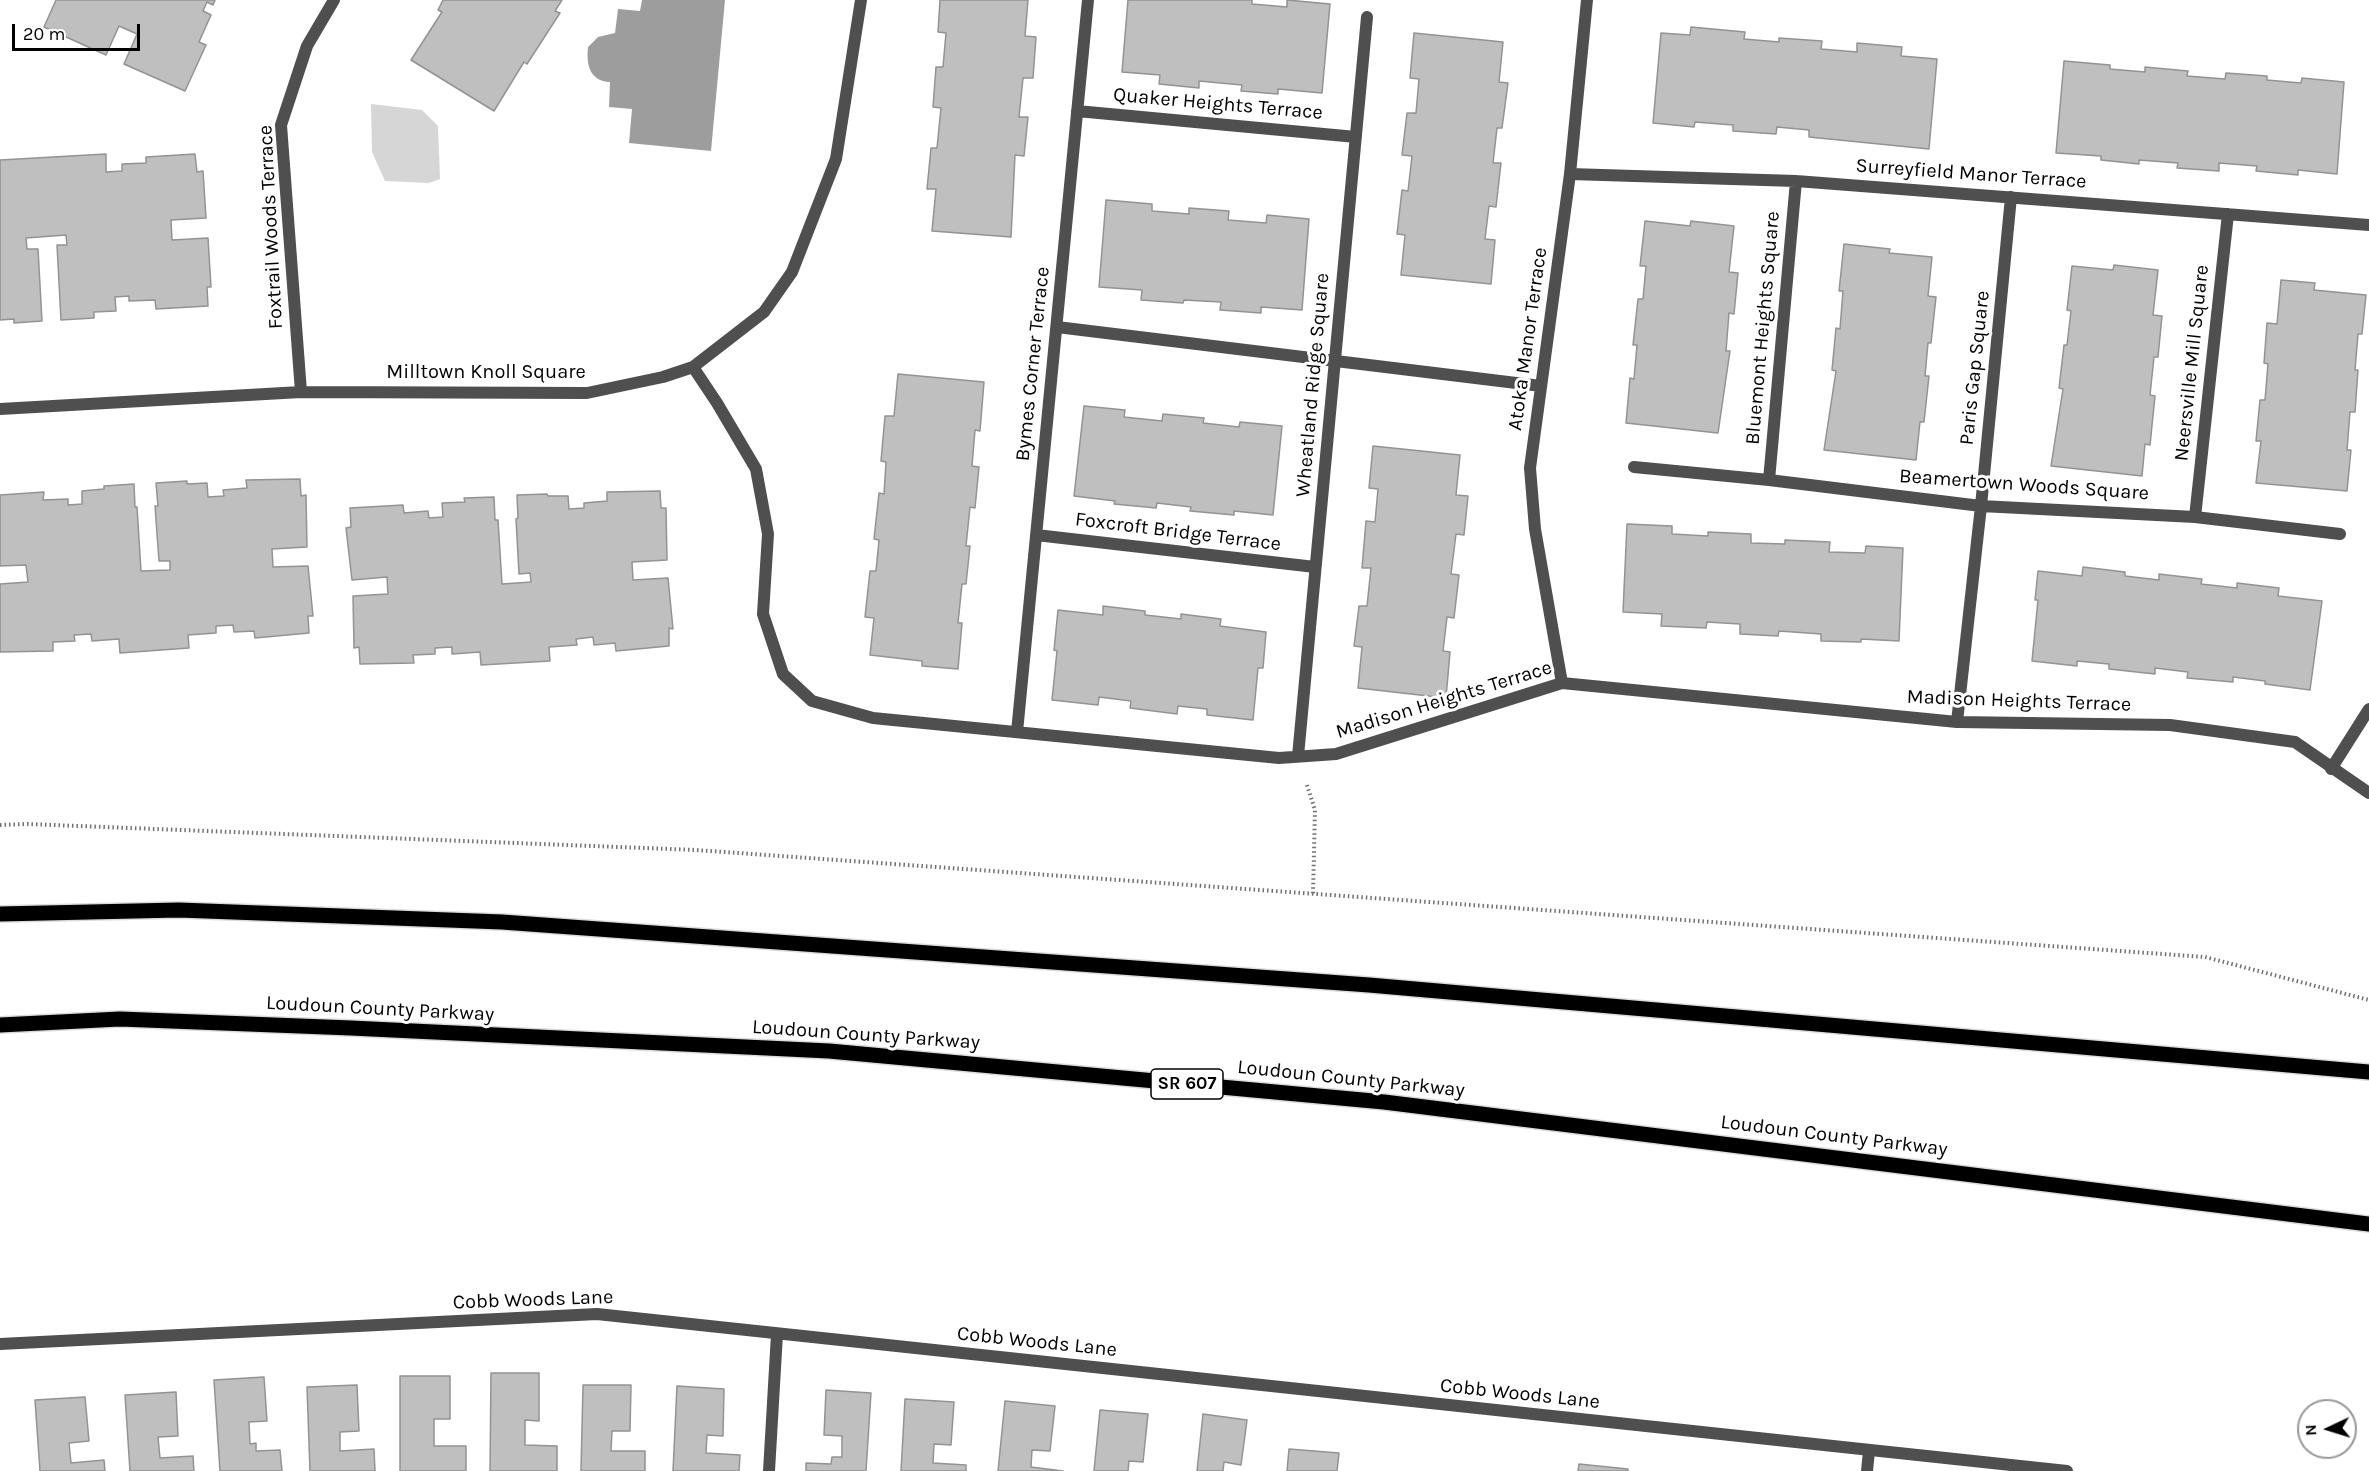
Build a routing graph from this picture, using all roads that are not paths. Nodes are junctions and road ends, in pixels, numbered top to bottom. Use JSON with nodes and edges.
{"nodes":[{"id":1,"x":334,"y":0,"type":"edge"},
{"id":2,"x":861,"y":0,"type":"edge"},
{"id":3,"x":1088,"y":0,"type":"edge"},
{"id":4,"x":1587,"y":0,"type":"edge"},
{"id":5,"x":1367,"y":17,"type":"dead end"},
{"id":6,"x":1077,"y":111,"type":"junction"},
{"id":7,"x":1356,"y":137,"type":"junction"},
{"id":8,"x":1570,"y":174,"type":"junction"},
{"id":9,"x":1796,"y":181,"type":"junction"},
{"id":10,"x":2011,"y":197,"type":"junction"},
{"id":11,"x":2228,"y":214,"type":"junction"},
{"id":12,"x":2369,"y":225,"type":"edge"},
{"id":13,"x":1057,"y":327,"type":"junction"},
{"id":14,"x":1335,"y":361,"type":"junction"},
{"id":15,"x":693,"y":367,"type":"junction"},
{"id":16,"x":1541,"y":386,"type":"junction"},
{"id":17,"x":301,"y":392,"type":"junction"},
{"id":18,"x":0,"y":409,"type":"edge"},
{"id":19,"x":1634,"y":467,"type":"dead end"},
{"id":20,"x":1769,"y":480,"type":"junction"},
{"id":21,"x":1981,"y":506,"type":"junction"},
{"id":22,"x":2195,"y":517,"type":"junction"},
{"id":23,"x":2340,"y":534,"type":"dead end"},
{"id":24,"x":1036,"y":535,"type":"junction"},
{"id":25,"x":1315,"y":567,"type":"junction"},
{"id":26,"x":1562,"y":683,"type":"junction"},
{"id":27,"x":2369,"y":709,"type":"edge"},
{"id":28,"x":1957,"y":722,"type":"junction"},
{"id":29,"x":1017,"y":732,"type":"junction"},
{"id":30,"x":1298,"y":756,"type":"junction"},
{"id":31,"x":2331,"y":769,"type":"junction"},
{"id":32,"x":2369,"y":794,"type":"edge"},
{"id":33,"x":0,"y":914,"type":"edge"},
{"id":34,"x":0,"y":1025,"type":"edge"},
{"id":35,"x":2369,"y":1072,"type":"edge"},
{"id":36,"x":2369,"y":1224,"type":"edge"},
{"id":37,"x":777,"y":1334,"type":"junction"},
{"id":38,"x":0,"y":1344,"type":"edge"},
{"id":39,"x":1869,"y":1451,"type":"junction"},
{"id":40,"x":769,"y":1471,"type":"edge"},
{"id":41,"x":1867,"y":1471,"type":"edge"},
{"id":42,"x":2067,"y":1471,"type":"edge"}],
"edges":[{"from":1,"to":17,"type":"street","name":"Foxtrail Woods Terrace"},
{"from":2,"to":15,"type":"street","name":"Milltown Knoll Square"},
{"from":3,"to":6,"type":"street","name":"Bymes Corner Terrace"},
{"from":4,"to":8,"type":"street","name":"Atoka Manor Terrace"},
{"from":5,"to":7,"type":"street","name":"Wheatland Ridge Square"},
{"from":6,"to":7,"type":"street","name":"Quaker Heights Terrace"},
{"from":6,"to":13,"type":"street","name":"Bymes Corner Terrace"},
{"from":7,"to":14,"type":"street","name":"Wheatland Ridge Square"},
{"from":8,"to":9,"type":"street","name":"Surreyfield Manor Terrace"},
{"from":8,"to":16,"type":"street","name":"Atoka Manor Terrace"},
{"from":9,"to":10,"type":"street","name":"Surreyfield Manor Terrace"},
{"from":9,"to":20,"type":"street","name":"Bluemont Heights Square"},
{"from":10,"to":11,"type":"street","name":"Surreyfield Manor Terrace"},
{"from":10,"to":21,"type":"street","name":"Paris Gap Square"},
{"from":11,"to":12,"type":"street","name":"Surreyfield Manor Terrace"},
{"from":11,"to":22,"type":"street","name":"Neersville Mill Square"},
{"from":13,"to":14,"type":"street"},
{"from":13,"to":24,"type":"street","name":"Bymes Corner Terrace"},
{"from":14,"to":16,"type":"street"},
{"from":14,"to":25,"type":"street","name":"Wheatland Ridge Square"},
{"from":15,"to":17,"type":"street","name":"Milltown Knoll Square"},
{"from":15,"to":29,"type":"street","name":"Madison Heights Terrace"},
{"from":16,"to":26,"type":"street","name":"Atoka Manor Terrace"},
{"from":17,"to":18,"type":"street","name":"Milltown Knoll Square"},
{"from":19,"to":20,"type":"street","name":"Beamertown Woods Square"},
{"from":20,"to":21,"type":"street","name":"Beamertown Woods Square"},
{"from":21,"to":22,"type":"street","name":"Beamertown Woods Square"},
{"from":21,"to":28,"type":"street","name":"Paris Gap Square"},
{"from":22,"to":23,"type":"street","name":"Beamertown Woods Square"},
{"from":24,"to":25,"type":"street","name":"Foxcroft Bridge Terrace"},
{"from":24,"to":29,"type":"street","name":"Bymes Corner Terrace"},
{"from":25,"to":30,"type":"street","name":"Wheatland Ridge Square"},
{"from":26,"to":28,"type":"street","name":"Madison Heights Terrace"},
{"from":26,"to":30,"type":"street","name":"Madison Heights Terrace"},
{"from":27,"to":31,"type":"street"},
{"from":28,"to":31,"type":"street","name":"Madison Heights Terrace"},
{"from":29,"to":30,"type":"street","name":"Madison Heights Terrace"},
{"from":31,"to":32,"type":"street","name":"Madison Heights Terrace"},
{"from":33,"to":35,"type":"main road"},
{"from":34,"to":36,"type":"main road","name":"Loudoun County Parkway","number":"SR 607"},
{"from":37,"to":38,"type":"street","name":"Cobb Woods Lane"},
{"from":37,"to":39,"type":"street","name":"Cobb Woods Lane"},
{"from":37,"to":40,"type":"street"},
{"from":39,"to":41,"type":"street"},
{"from":39,"to":42,"type":"street","name":"Cobb Woods Lane"}]}
